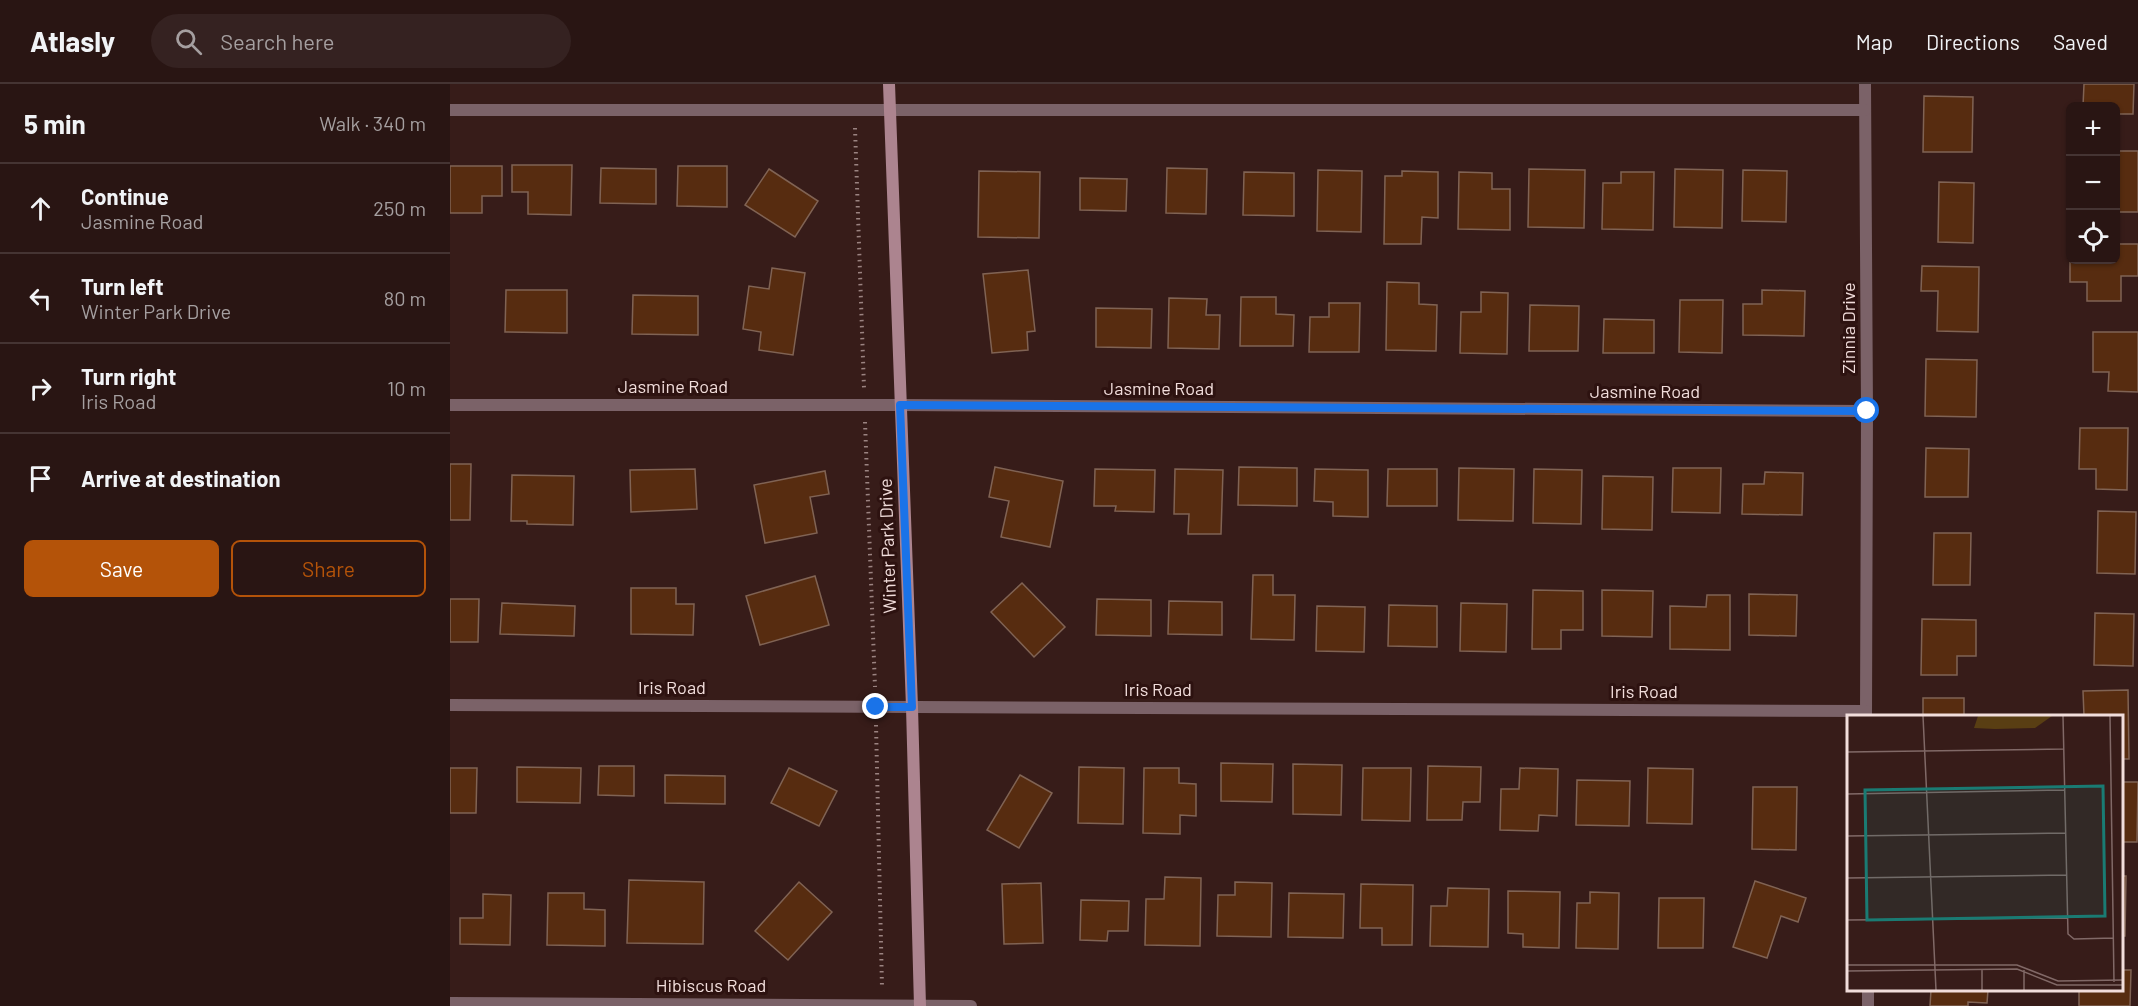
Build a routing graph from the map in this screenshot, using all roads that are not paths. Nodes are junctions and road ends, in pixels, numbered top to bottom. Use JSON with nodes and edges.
{"nodes":[{"id":1,"x":889,"y":84,"type":"edge"},
{"id":2,"x":1865,"y":84,"type":"edge"},
{"id":3,"x":890,"y":108,"type":"junction"},
{"id":4,"x":450,"y":110,"type":"edge"},
{"id":5,"x":1865,"y":110,"type":"junction"},
{"id":6,"x":450,"y":405,"type":"edge"},
{"id":7,"x":900,"y":405,"type":"junction"},
{"id":8,"x":1867,"y":411,"type":"junction"},
{"id":9,"x":450,"y":705,"type":"edge"},
{"id":10,"x":912,"y":707,"type":"junction"},
{"id":11,"x":1866,"y":714,"type":"edge"},
{"id":12,"x":450,"y":1003,"type":"edge"},
{"id":13,"x":920,"y":1006,"type":"edge"},
{"id":14,"x":971,"y":1006,"type":"edge"}],
"edges":[{"from":1,"to":3,"type":"street","name":"Winter Park Drive"},
{"from":2,"to":5,"type":"street","name":"Zinnia Drive"},
{"from":3,"to":4,"type":"street"},
{"from":3,"to":5,"type":"street"},
{"from":3,"to":7,"type":"street","name":"Winter Park Drive"},
{"from":5,"to":8,"type":"street","name":"Zinnia Drive"},
{"from":6,"to":7,"type":"street","name":"Jasmine Road"},
{"from":7,"to":8,"type":"street","name":"Jasmine Road"},
{"from":7,"to":10,"type":"street","name":"Winter Park Drive"},
{"from":8,"to":11,"type":"street","name":"Zinnia Drive"},
{"from":9,"to":10,"type":"street","name":"Iris Road"},
{"from":10,"to":11,"type":"street","name":"Iris Road"},
{"from":10,"to":13,"type":"street","name":"Winter Park Drive"},
{"from":12,"to":13,"type":"street","name":"Hibiscus Road"},
{"from":13,"to":14,"type":"street","name":"Hibiscus Road"}]}
